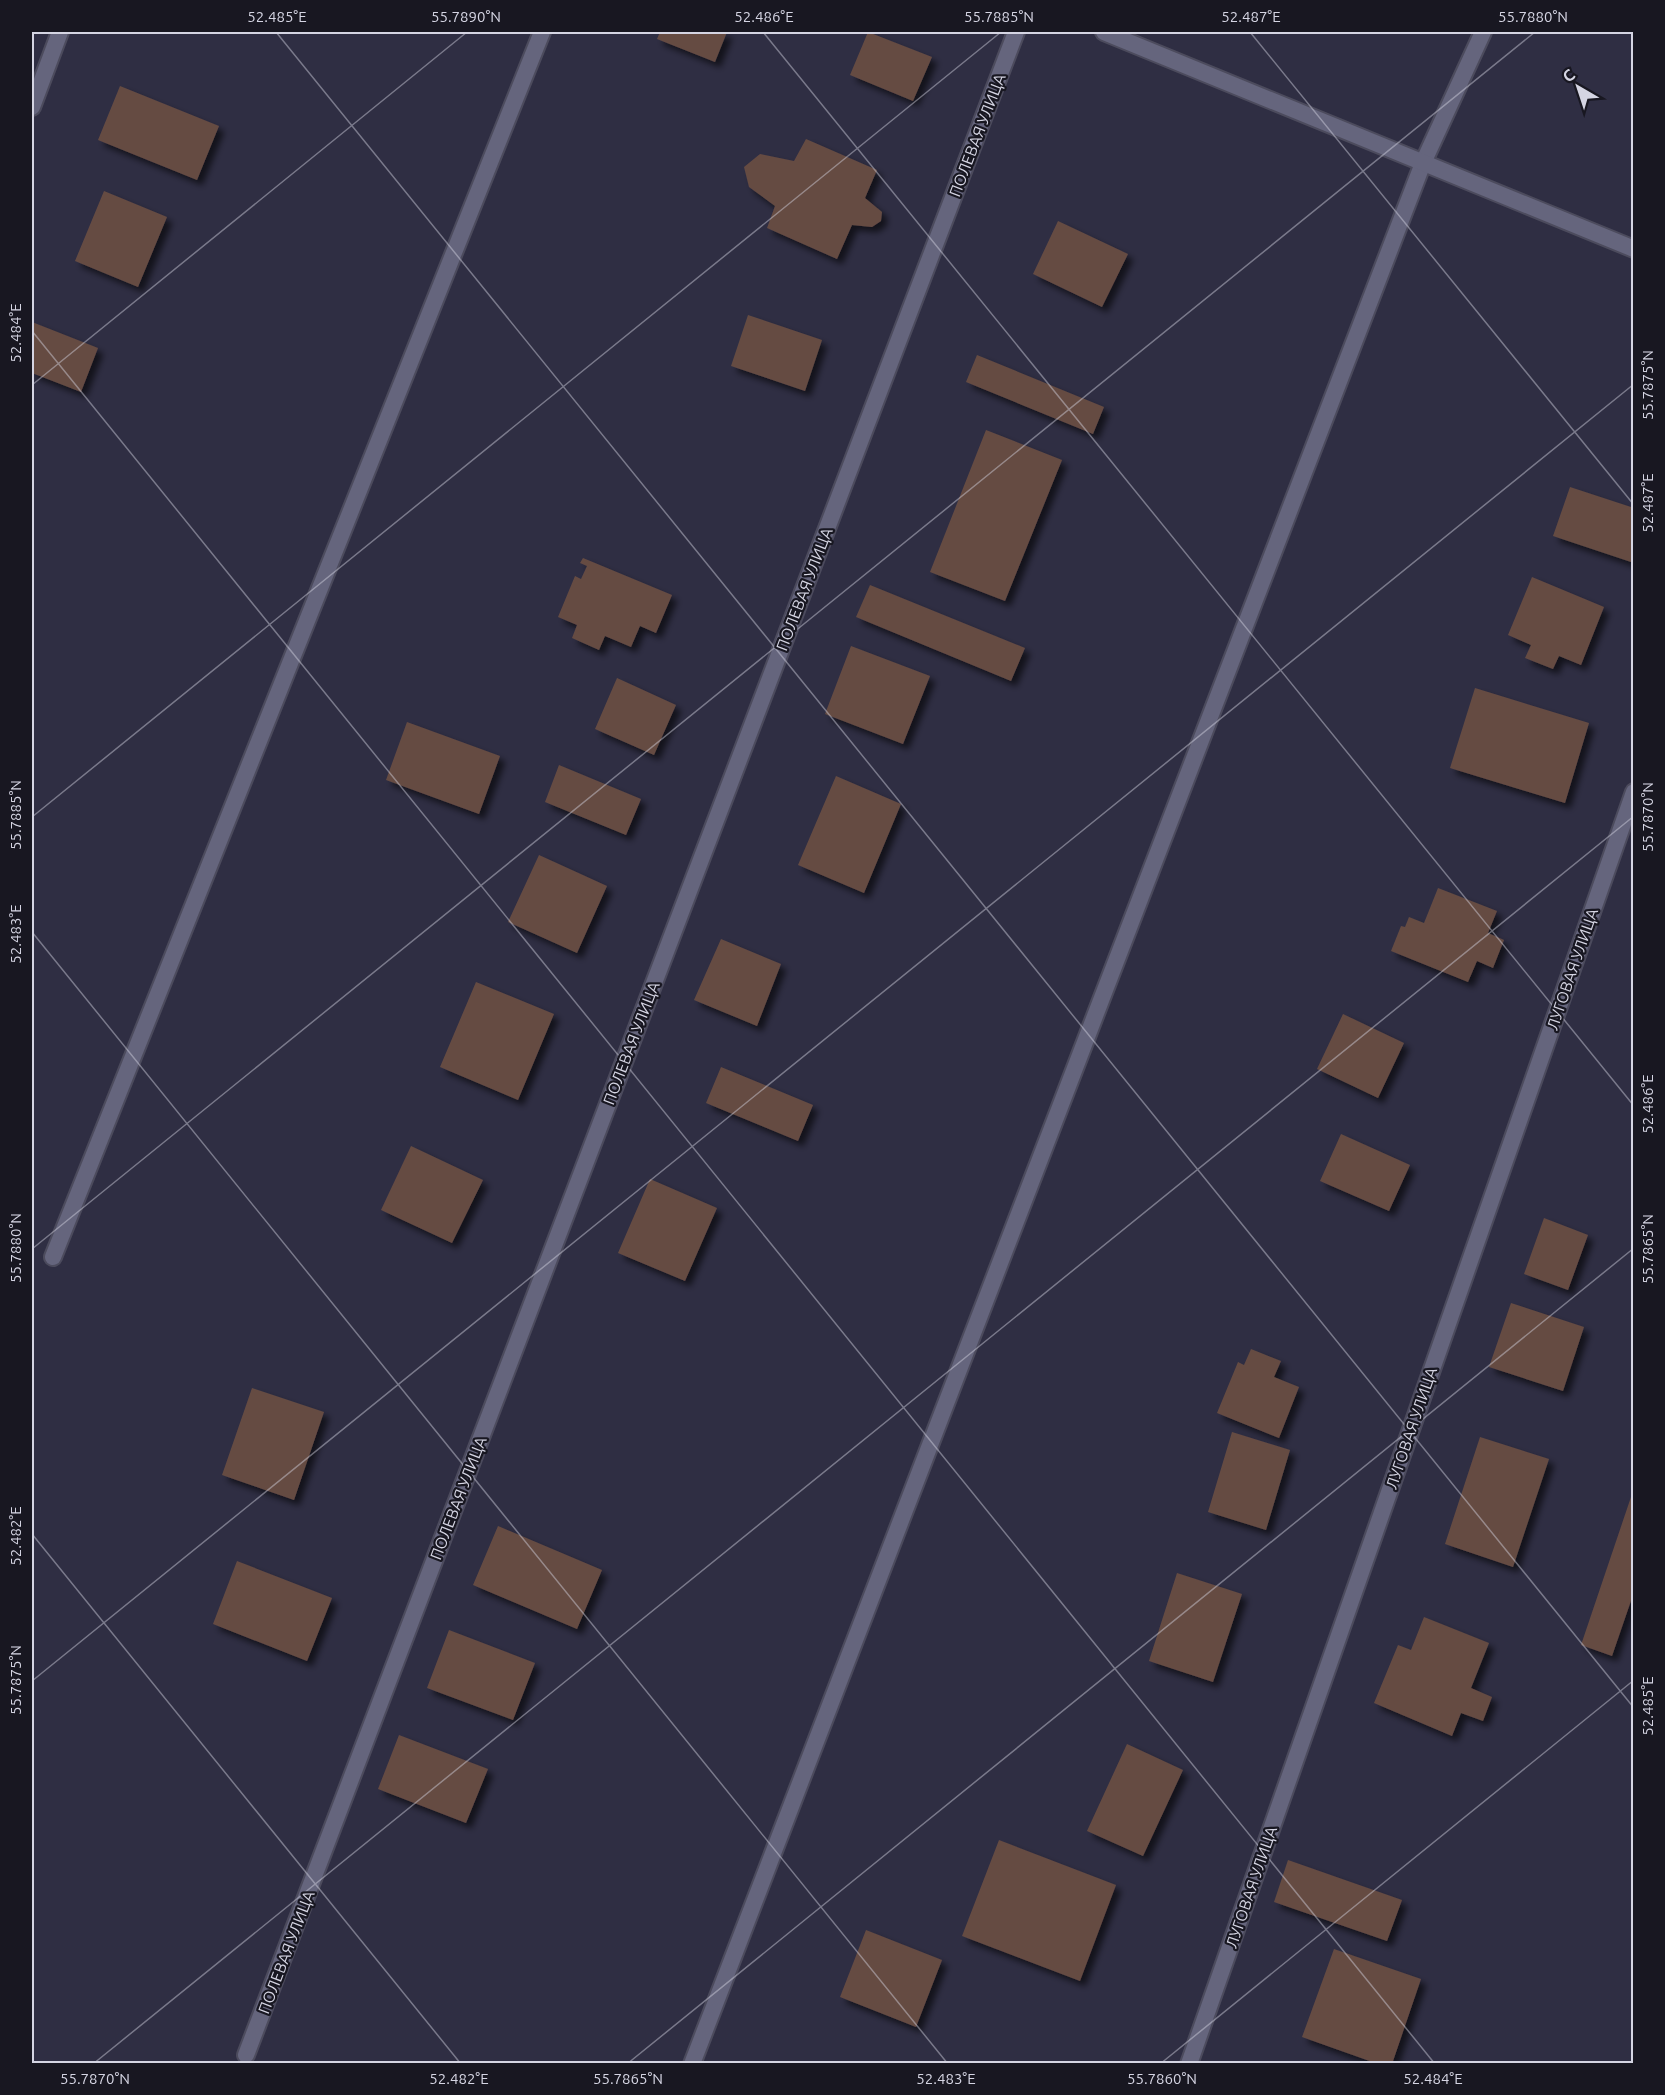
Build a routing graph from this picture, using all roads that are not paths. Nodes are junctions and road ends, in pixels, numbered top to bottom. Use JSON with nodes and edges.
{"nodes":[{"id":1,"x":60,"y":32,"type":"edge"},
{"id":2,"x":542,"y":32,"type":"edge"},
{"id":3,"x":1016,"y":32,"type":"edge"},
{"id":4,"x":1104,"y":32,"type":"edge"},
{"id":5,"x":1483,"y":32,"type":"edge"},
{"id":6,"x":32,"y":107,"type":"edge"},
{"id":7,"x":1423,"y":163,"type":"junction"},
{"id":8,"x":1634,"y":249,"type":"edge"},
{"id":9,"x":1634,"y":792,"type":"edge"},
{"id":10,"x":53,"y":1257,"type":"dead end"},
{"id":11,"x":246,"y":2055,"type":"dead end"},
{"id":12,"x":692,"y":2064,"type":"edge"},
{"id":13,"x":1189,"y":2064,"type":"edge"}],
"edges":[{"from":1,"to":6,"type":"street"},
{"from":2,"to":10,"type":"street"},
{"from":3,"to":11,"type":"street","name":"ПОЛЕВАЯ УЛИЦА"},
{"from":4,"to":7,"type":"street"},
{"from":5,"to":7,"type":"street"},
{"from":7,"to":8,"type":"street"},
{"from":7,"to":12,"type":"street"},
{"from":9,"to":13,"type":"street","name":"ЛУГОВАЯ УЛИЦА"}]}
